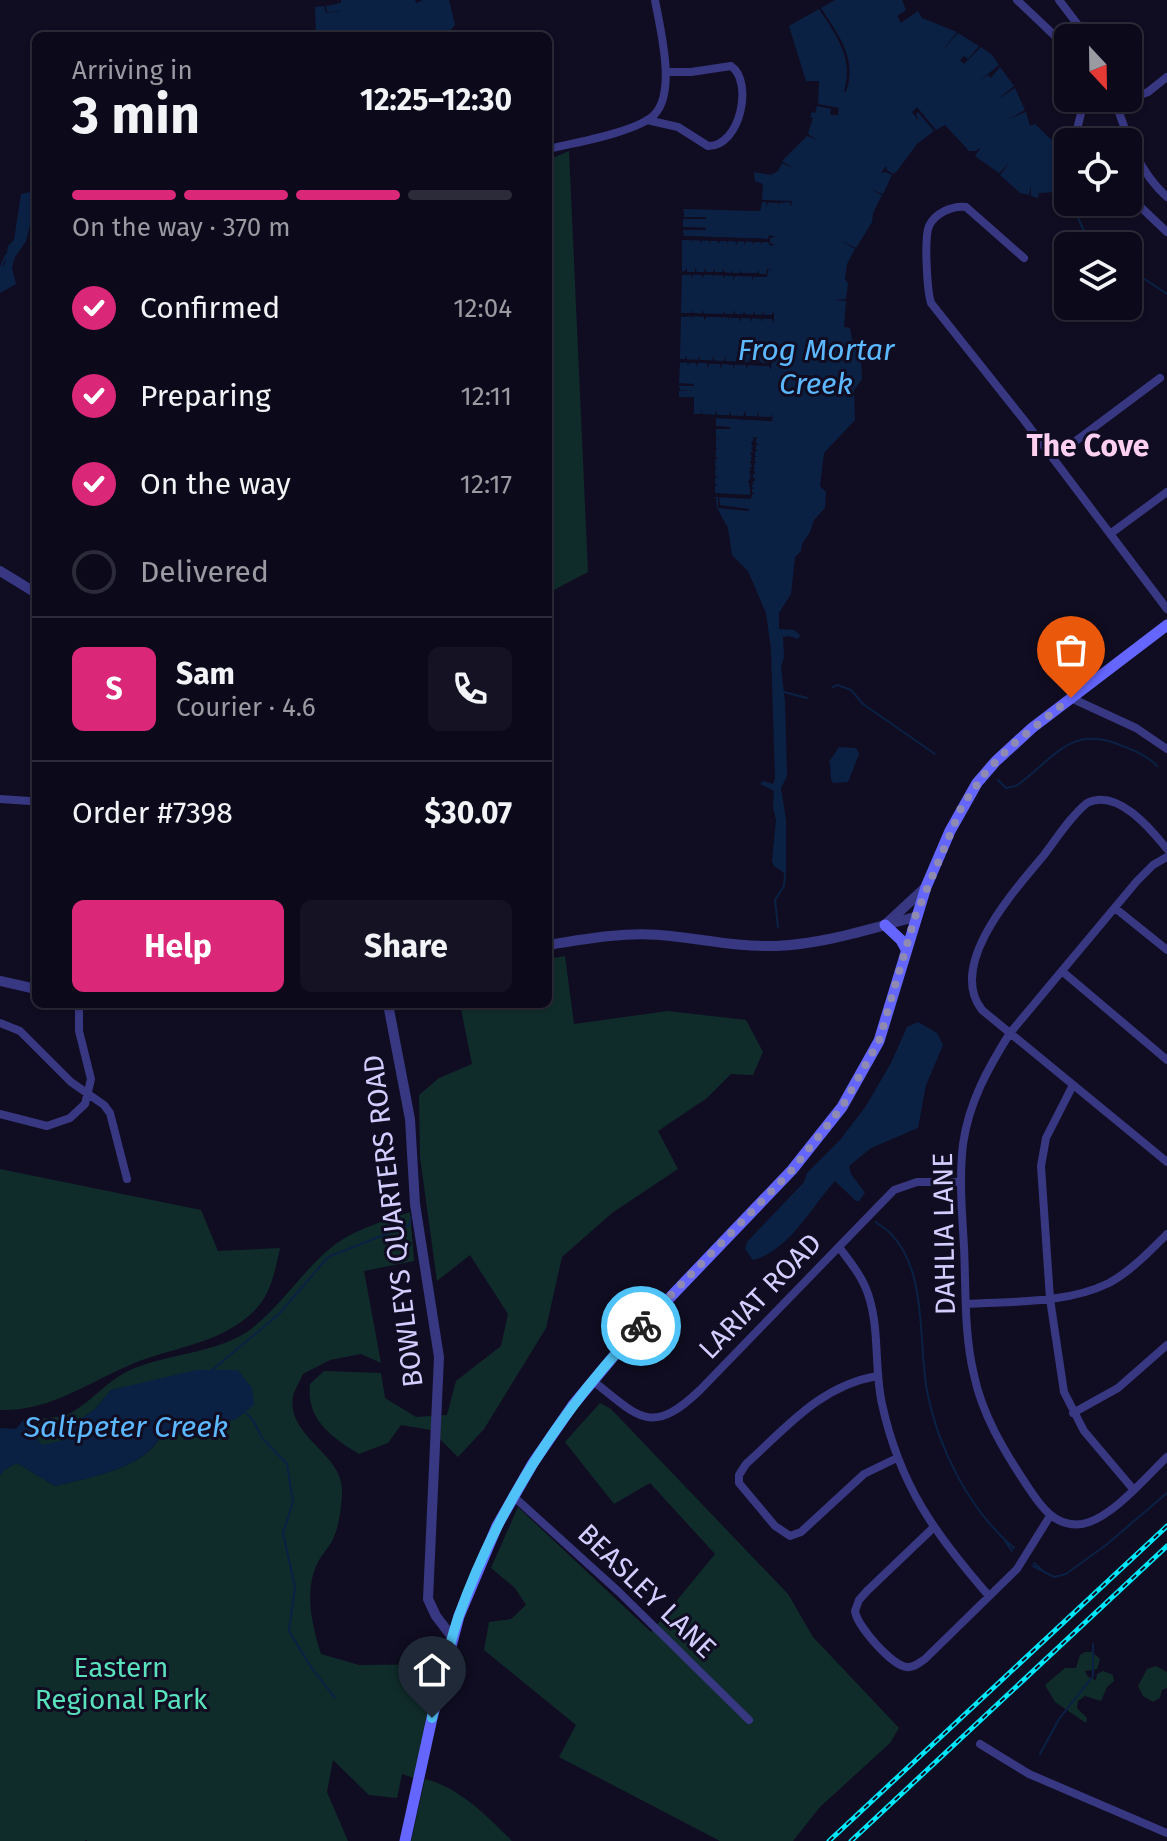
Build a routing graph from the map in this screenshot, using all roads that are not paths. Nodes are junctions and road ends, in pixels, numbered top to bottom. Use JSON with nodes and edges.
{"nodes":[{"id":1,"x":655,"y":0,"type":"edge"},
{"id":2,"x":1017,"y":0,"type":"edge"},
{"id":3,"x":1059,"y":0,"type":"edge"},
{"id":4,"x":1077,"y":24,"type":"edge"},
{"id":5,"x":1054,"y":35,"type":"edge"},
{"id":6,"x":666,"y":72,"type":"junction"},
{"id":7,"x":1167,"y":77,"type":"edge"},
{"id":8,"x":1142,"y":94,"type":"edge"},
{"id":9,"x":1119,"y":112,"type":"edge"},
{"id":10,"x":647,"y":120,"type":"junction"},
{"id":11,"x":552,"y":148,"type":"edge"},
{"id":12,"x":1167,"y":197,"type":"edge"},
{"id":13,"x":1142,"y":208,"type":"edge"},
{"id":14,"x":1167,"y":232,"type":"edge"},
{"id":15,"x":1024,"y":258,"type":"dead end"},
{"id":16,"x":1160,"y":378,"type":"dead end"},
{"id":17,"x":1053,"y":458,"type":"junction"},
{"id":18,"x":1167,"y":492,"type":"edge"},
{"id":19,"x":1110,"y":534,"type":"junction"},
{"id":20,"x":0,"y":572,"type":"edge"},
{"id":21,"x":32,"y":591,"type":"edge"},
{"id":22,"x":1167,"y":609,"type":"edge"},
{"id":23,"x":1167,"y":625,"type":"edge"},
{"id":24,"x":1071,"y":698,"type":"junction"},
{"id":25,"x":1167,"y":749,"type":"edge"},
{"id":26,"x":0,"y":799,"type":"edge"},
{"id":27,"x":30,"y":801,"type":"dead end"},
{"id":28,"x":1167,"y":849,"type":"edge"},
{"id":29,"x":1167,"y":857,"type":"edge"},
{"id":30,"x":926,"y":887,"type":"junction"},
{"id":31,"x":1115,"y":908,"type":"junction"},
{"id":32,"x":915,"y":917,"type":"junction"},
{"id":33,"x":885,"y":925,"type":"junction"},
{"id":34,"x":552,"y":944,"type":"edge"},
{"id":35,"x":906,"y":949,"type":"junction"},
{"id":36,"x":1167,"y":950,"type":"edge"},
{"id":37,"x":1063,"y":972,"type":"junction"},
{"id":38,"x":0,"y":981,"type":"edge"},
{"id":39,"x":32,"y":988,"type":"edge"},
{"id":40,"x":79,"y":1008,"type":"edge"},
{"id":41,"x":389,"y":1008,"type":"edge"},
{"id":42,"x":0,"y":1023,"type":"edge"},
{"id":43,"x":1010,"y":1033,"type":"junction"},
{"id":44,"x":1167,"y":1060,"type":"edge"},
{"id":45,"x":1073,"y":1085,"type":"junction"},
{"id":46,"x":89,"y":1096,"type":"junction"},
{"id":47,"x":0,"y":1114,"type":"edge"},
{"id":48,"x":1167,"y":1162,"type":"edge"},
{"id":49,"x":127,"y":1179,"type":"dead end"},
{"id":50,"x":961,"y":1182,"type":"junction"},
{"id":51,"x":1167,"y":1234,"type":"edge"},
{"id":52,"x":839,"y":1247,"type":"junction"},
{"id":53,"x":1050,"y":1299,"type":"junction"},
{"id":54,"x":966,"y":1304,"type":"junction"},
{"id":55,"x":1167,"y":1345,"type":"edge"},
{"id":56,"x":877,"y":1376,"type":"junction"},
{"id":57,"x":593,"y":1381,"type":"junction"},
{"id":58,"x":1073,"y":1413,"type":"junction"},
{"id":59,"x":1167,"y":1457,"type":"edge"},
{"id":60,"x":897,"y":1458,"type":"junction"},
{"id":61,"x":1133,"y":1489,"type":"junction"},
{"id":62,"x":513,"y":1496,"type":"junction"},
{"id":63,"x":1050,"y":1516,"type":"junction"},
{"id":64,"x":933,"y":1528,"type":"junction"},
{"id":65,"x":989,"y":1596,"type":"junction"},
{"id":66,"x":442,"y":1620,"type":"junction"},
{"id":67,"x":458,"y":1620,"type":"junction"},
{"id":68,"x":452,"y":1637,"type":"junction"},
{"id":69,"x":749,"y":1720,"type":"dead end"},
{"id":70,"x":980,"y":1744,"type":"dead end"},
{"id":71,"x":1167,"y":1833,"type":"edge"},
{"id":72,"x":405,"y":1841,"type":"edge"}],
"edges":[{"from":1,"to":6,"type":"street"},
{"from":2,"to":5,"type":"street"},
{"from":3,"to":4,"type":"street"},
{"from":6,"to":10,"type":"street"},
{"from":6,"to":10,"type":"street"},
{"from":7,"to":8,"type":"street"},
{"from":9,"to":12,"type":"street"},
{"from":10,"to":11,"type":"street"},
{"from":13,"to":14,"type":"street"},
{"from":15,"to":17,"type":"street"},
{"from":16,"to":17,"type":"street"},
{"from":17,"to":19,"type":"street"},
{"from":18,"to":19,"type":"street"},
{"from":19,"to":22,"type":"street"},
{"from":20,"to":21,"type":"street"},
{"from":23,"to":24,"type":"main road"},
{"from":24,"to":25,"type":"street"},
{"from":24,"to":30,"type":"main road"},
{"from":26,"to":27,"type":"street"},
{"from":28,"to":43,"type":"street"},
{"from":29,"to":31,"type":"street","name":"DAHLIA LANE"},
{"from":30,"to":32,"type":"main road"},
{"from":30,"to":33,"type":"street"},
{"from":31,"to":36,"type":"street"},
{"from":31,"to":37,"type":"street","name":"DAHLIA LANE"},
{"from":32,"to":33,"type":"street"},
{"from":32,"to":35,"type":"main road"},
{"from":33,"to":34,"type":"street"},
{"from":33,"to":35,"type":"main road"},
{"from":35,"to":57,"type":"main road"},
{"from":37,"to":43,"type":"street","name":"DAHLIA LANE"},
{"from":37,"to":44,"type":"street"},
{"from":38,"to":39,"type":"street"},
{"from":40,"to":46,"type":"street"},
{"from":41,"to":66,"type":"street","name":"BOWLEYS QUARTERS ROAD"},
{"from":42,"to":46,"type":"street"},
{"from":43,"to":45,"type":"street"},
{"from":43,"to":50,"type":"street","name":"DAHLIA LANE"},
{"from":45,"to":48,"type":"street"},
{"from":45,"to":53,"type":"street"},
{"from":46,"to":47,"type":"street"},
{"from":46,"to":49,"type":"street"},
{"from":50,"to":52,"type":"street","name":"LARIAT ROAD"},
{"from":50,"to":54,"type":"street","name":"DAHLIA LANE"},
{"from":51,"to":53,"type":"street"},
{"from":52,"to":56,"type":"street"},
{"from":52,"to":57,"type":"street","name":"LARIAT ROAD"},
{"from":53,"to":54,"type":"street"},
{"from":53,"to":58,"type":"street"},
{"from":54,"to":63,"type":"street","name":"DAHLIA LANE"},
{"from":55,"to":58,"type":"street"},
{"from":56,"to":60,"type":"street"},
{"from":56,"to":60,"type":"street"},
{"from":57,"to":62,"type":"main road"},
{"from":58,"to":61,"type":"street"},
{"from":59,"to":61,"type":"street"},
{"from":60,"to":64,"type":"street"},
{"from":61,"to":63,"type":"street"},
{"from":62,"to":67,"type":"main road"},
{"from":62,"to":69,"type":"street","name":"BEASLEY LANE"},
{"from":63,"to":65,"type":"street"},
{"from":64,"to":65,"type":"street"},
{"from":64,"to":65,"type":"street"},
{"from":66,"to":67,"type":"street"},
{"from":66,"to":68,"type":"street","name":"BOWLEYS QUARTERS ROAD"},
{"from":67,"to":68,"type":"main road"},
{"from":68,"to":72,"type":"main road"},
{"from":70,"to":71,"type":"street"}]}
